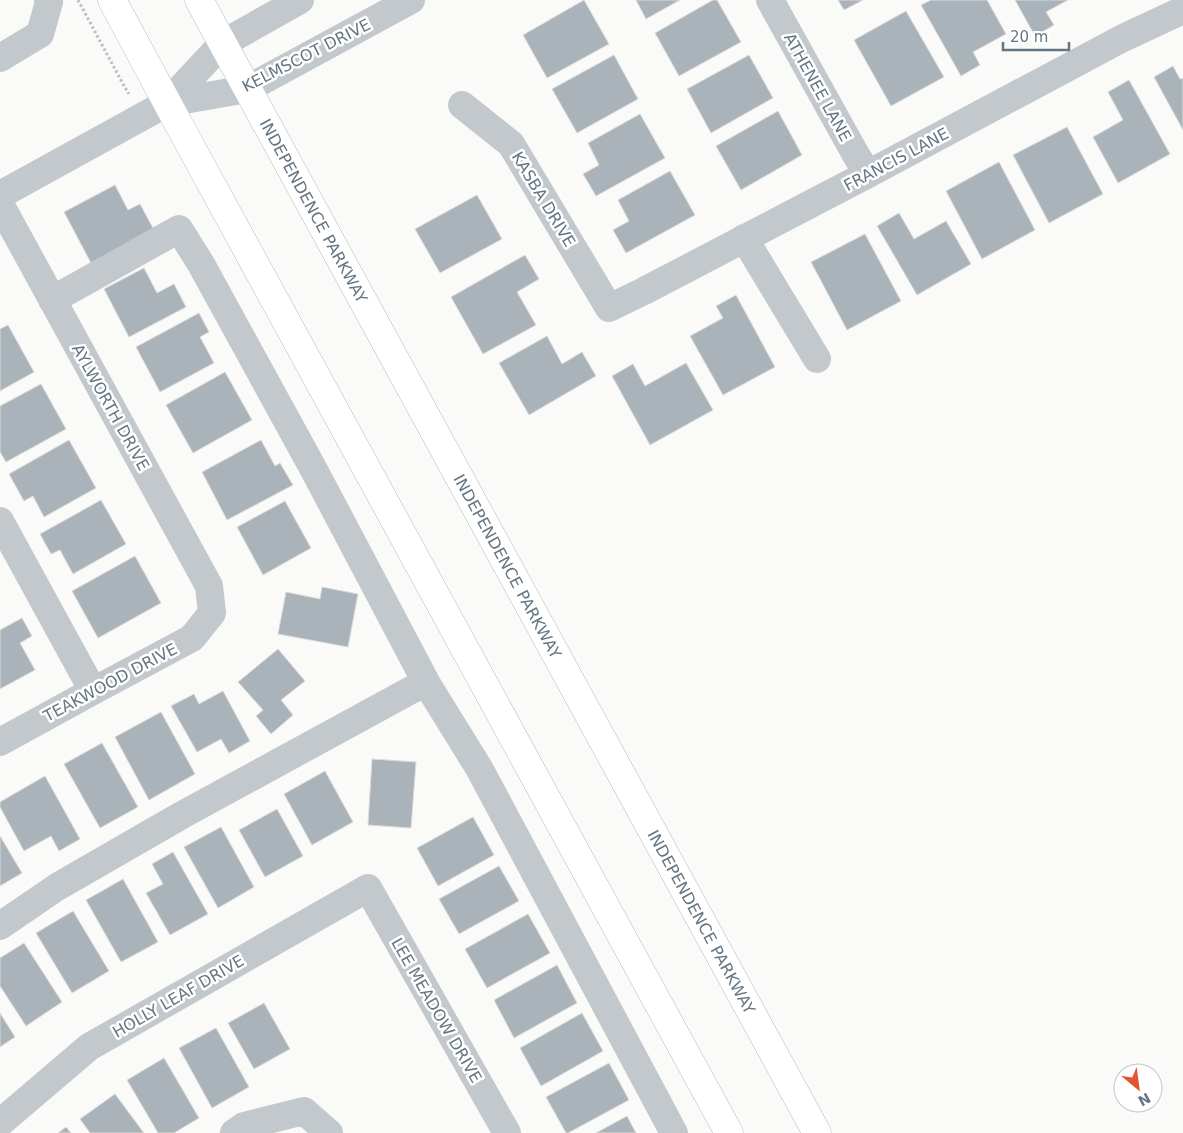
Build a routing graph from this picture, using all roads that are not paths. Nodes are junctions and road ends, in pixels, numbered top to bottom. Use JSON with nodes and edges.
{"nodes":[{"id":1,"x":48,"y":0,"type":"edge"},
{"id":2,"x":112,"y":0,"type":"edge"},
{"id":3,"x":199,"y":0,"type":"edge"},
{"id":4,"x":300,"y":0,"type":"edge"},
{"id":5,"x":411,"y":0,"type":"edge"},
{"id":6,"x":770,"y":0,"type":"edge"},
{"id":7,"x":1183,"y":10,"type":"edge"},
{"id":8,"x":222,"y":44,"type":"junction"},
{"id":9,"x":0,"y":58,"type":"edge"},
{"id":10,"x":247,"y":90,"type":"junction"},
{"id":11,"x":167,"y":104,"type":"junction"},
{"id":12,"x":462,"y":105,"type":"dead end"},
{"id":13,"x":868,"y":174,"type":"junction"},
{"id":14,"x":0,"y":195,"type":"edge"},
{"id":15,"x":0,"y":204,"type":"edge"},
{"id":16,"x":744,"y":238,"type":"junction"},
{"id":17,"x":52,"y":300,"type":"junction"},
{"id":18,"x":609,"y":308,"type":"joint"},
{"id":19,"x":817,"y":358,"type":"dead end"},
{"id":20,"x":0,"y":521,"type":"edge"},
{"id":21,"x":212,"y":613,"type":"joint"},
{"id":22,"x":427,"y":684,"type":"junction"},
{"id":23,"x":92,"y":690,"type":"junction"},
{"id":24,"x":0,"y":742,"type":"edge"},
{"id":25,"x":368,"y":888,"type":"joint"},
{"id":26,"x":0,"y":926,"type":"edge"},
{"id":27,"x":0,"y":1123,"type":"edge"},
{"id":28,"x":234,"y":1133,"type":"edge"},
{"id":29,"x":329,"y":1133,"type":"edge"},
{"id":30,"x":507,"y":1133,"type":"edge"},
{"id":31,"x":674,"y":1133,"type":"edge"},
{"id":32,"x":729,"y":1133,"type":"edge"},
{"id":33,"x":817,"y":1133,"type":"edge"}],
"edges":[{"from":1,"to":9,"type":"street"},
{"from":2,"to":11,"type":"main road"},
{"from":3,"to":8,"type":"main road","name":"INDEPENDENCE PARKWAY"},
{"from":4,"to":8,"type":"street","name":"KELMSCOT DRIVE"},
{"from":5,"to":10,"type":"street","name":"KELMSCOT DRIVE"},
{"from":6,"to":13,"type":"street","name":"ATHENEE LANE"},
{"from":7,"to":13,"type":"street","name":"FRANCIS LANE"},
{"from":8,"to":10,"type":"main road","name":"INDEPENDENCE PARKWAY"},
{"from":8,"to":11,"type":"street","name":"KELMSCOT DRIVE"},
{"from":10,"to":11,"type":"street","name":"KELMSCOT DRIVE"},
{"from":10,"to":33,"type":"main road","name":"INDEPENDENCE PARKWAY"},
{"from":11,"to":14,"type":"street","name":"KELMSCOT DRIVE"},
{"from":11,"to":32,"type":"main road"},
{"from":12,"to":18,"type":"street","name":"KASBA DRIVE"},
{"from":13,"to":16,"type":"street","name":"FRANCIS LANE"},
{"from":15,"to":17,"type":"street","name":"AYLWORTH DRIVE"},
{"from":16,"to":18,"type":"street","name":"FRANCIS LANE"},
{"from":16,"to":19,"type":"street"},
{"from":17,"to":21,"type":"street","name":"AYLWORTH DRIVE"},
{"from":17,"to":22,"type":"street"},
{"from":20,"to":23,"type":"street"},
{"from":21,"to":23,"type":"street","name":"TEAKWOOD DRIVE"},
{"from":22,"to":26,"type":"street"},
{"from":22,"to":31,"type":"street"},
{"from":23,"to":24,"type":"street","name":"TEAKWOOD DRIVE"},
{"from":25,"to":27,"type":"street","name":"HOLLY LEAF DRIVE"},
{"from":25,"to":30,"type":"street","name":"LEE MEADOW DRIVE"},
{"from":28,"to":29,"type":"street"}]}
